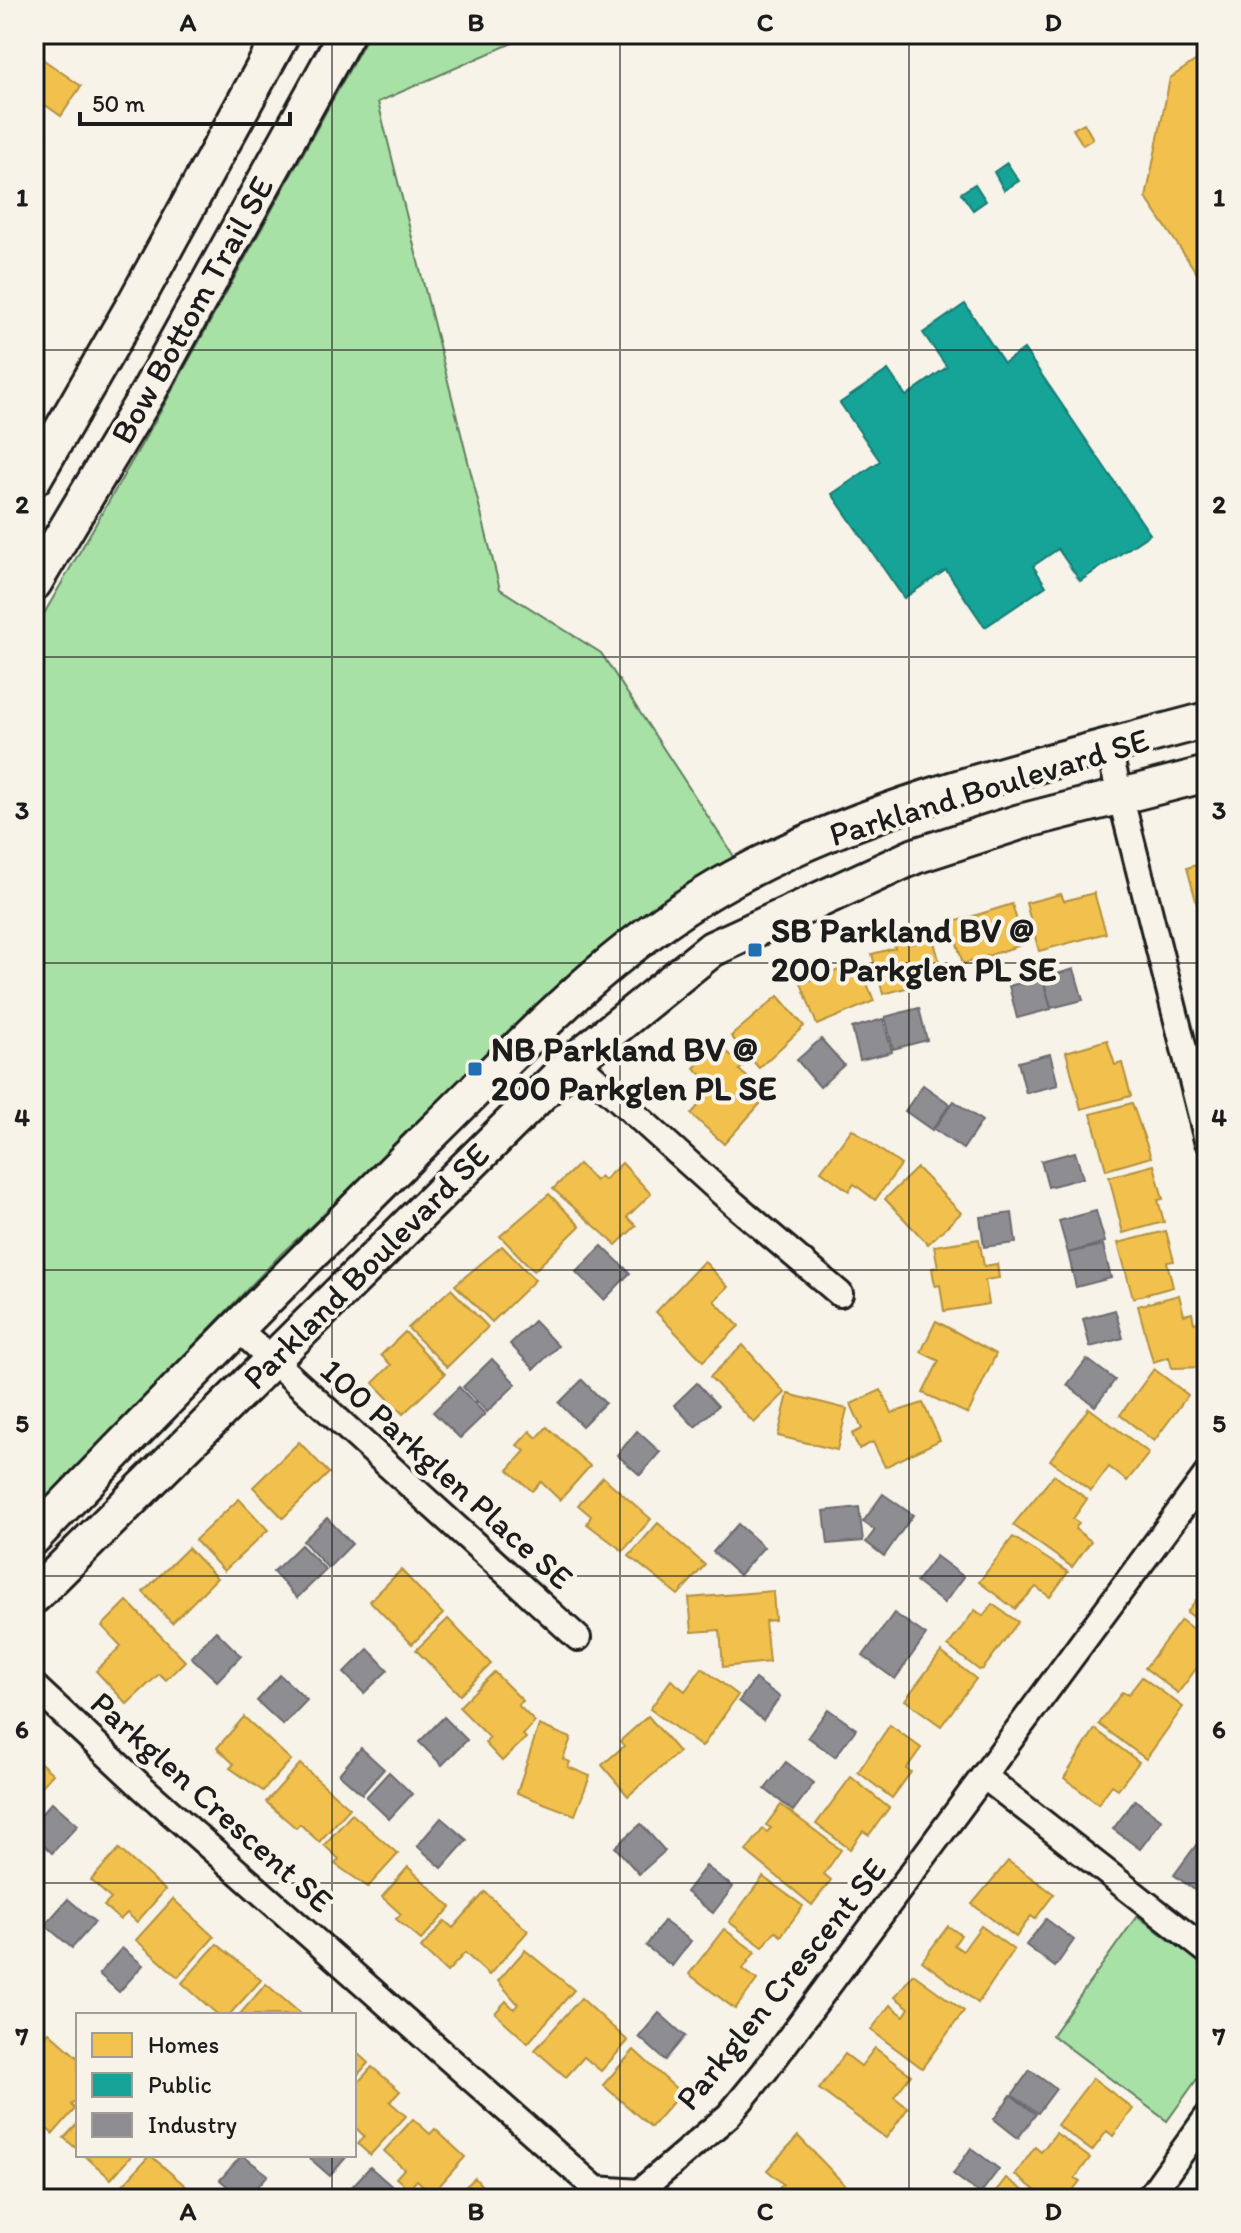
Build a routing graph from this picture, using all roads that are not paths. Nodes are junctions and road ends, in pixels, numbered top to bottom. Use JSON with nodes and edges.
{"nodes":[{"id":1,"x":282,"y":34,"type":"edge"},
{"id":2,"x":346,"y":34,"type":"edge"},
{"id":3,"x":34,"y":478,"type":"edge"},
{"id":4,"x":34,"y":583,"type":"edge"},
{"id":5,"x":1207,"y":720,"type":"edge"},
{"id":6,"x":1108,"y":747,"type":"junction"},
{"id":7,"x":1207,"y":774,"type":"edge"},
{"id":8,"x":1121,"y":796,"type":"junction"},
{"id":9,"x":575,"y":1060,"type":"junction"},
{"id":10,"x":1207,"y":1140,"type":"edge"},
{"id":11,"x":840,"y":1294,"type":"dead end"},
{"id":12,"x":236,"y":1327,"type":"junction"},
{"id":13,"x":270,"y":1360,"type":"junction"},
{"id":14,"x":1207,"y":1474,"type":"edge"},
{"id":15,"x":34,"y":1537,"type":"edge"},
{"id":16,"x":34,"y":1596,"type":"edge"},
{"id":17,"x":578,"y":1638,"type":"dead end"},
{"id":18,"x":34,"y":1686,"type":"edge"},
{"id":19,"x":985,"y":1777,"type":"junction"},
{"id":20,"x":1207,"y":1951,"type":"edge"},
{"id":21,"x":1207,"y":2117,"type":"edge"},
{"id":22,"x":1148,"y":2199,"type":"edge"}],
"edges":[{"from":1,"to":3,"type":"street","name":"Bow Bottom Trail SE"},
{"from":2,"to":4,"type":"street","name":"Bow Bottom Trail SE"},
{"from":5,"to":6,"type":"street","name":"Parkland Boulevard SE"},
{"from":6,"to":8,"type":"street"},
{"from":6,"to":12,"type":"street","name":"Parkland Boulevard SE"},
{"from":7,"to":8,"type":"street","name":"Parkland Boulevard SE"},
{"from":8,"to":9,"type":"street","name":"Parkland Boulevard SE"},
{"from":8,"to":10,"type":"street"},
{"from":9,"to":11,"type":"street"},
{"from":9,"to":13,"type":"street","name":"Parkland Boulevard SE"},
{"from":12,"to":13,"type":"street","name":"100 Parkglen Place SE"},
{"from":12,"to":15,"type":"street","name":"Parkland Boulevard SE"},
{"from":13,"to":16,"type":"street","name":"Parkland Boulevard SE"},
{"from":13,"to":17,"type":"street","name":"100 Parkglen Place SE"},
{"from":14,"to":19,"type":"street","name":"Parkglen Crescent SE"},
{"from":18,"to":19,"type":"street","name":"Parkglen Crescent SE"},
{"from":19,"to":20,"type":"street"},
{"from":21,"to":22,"type":"street"}]}
